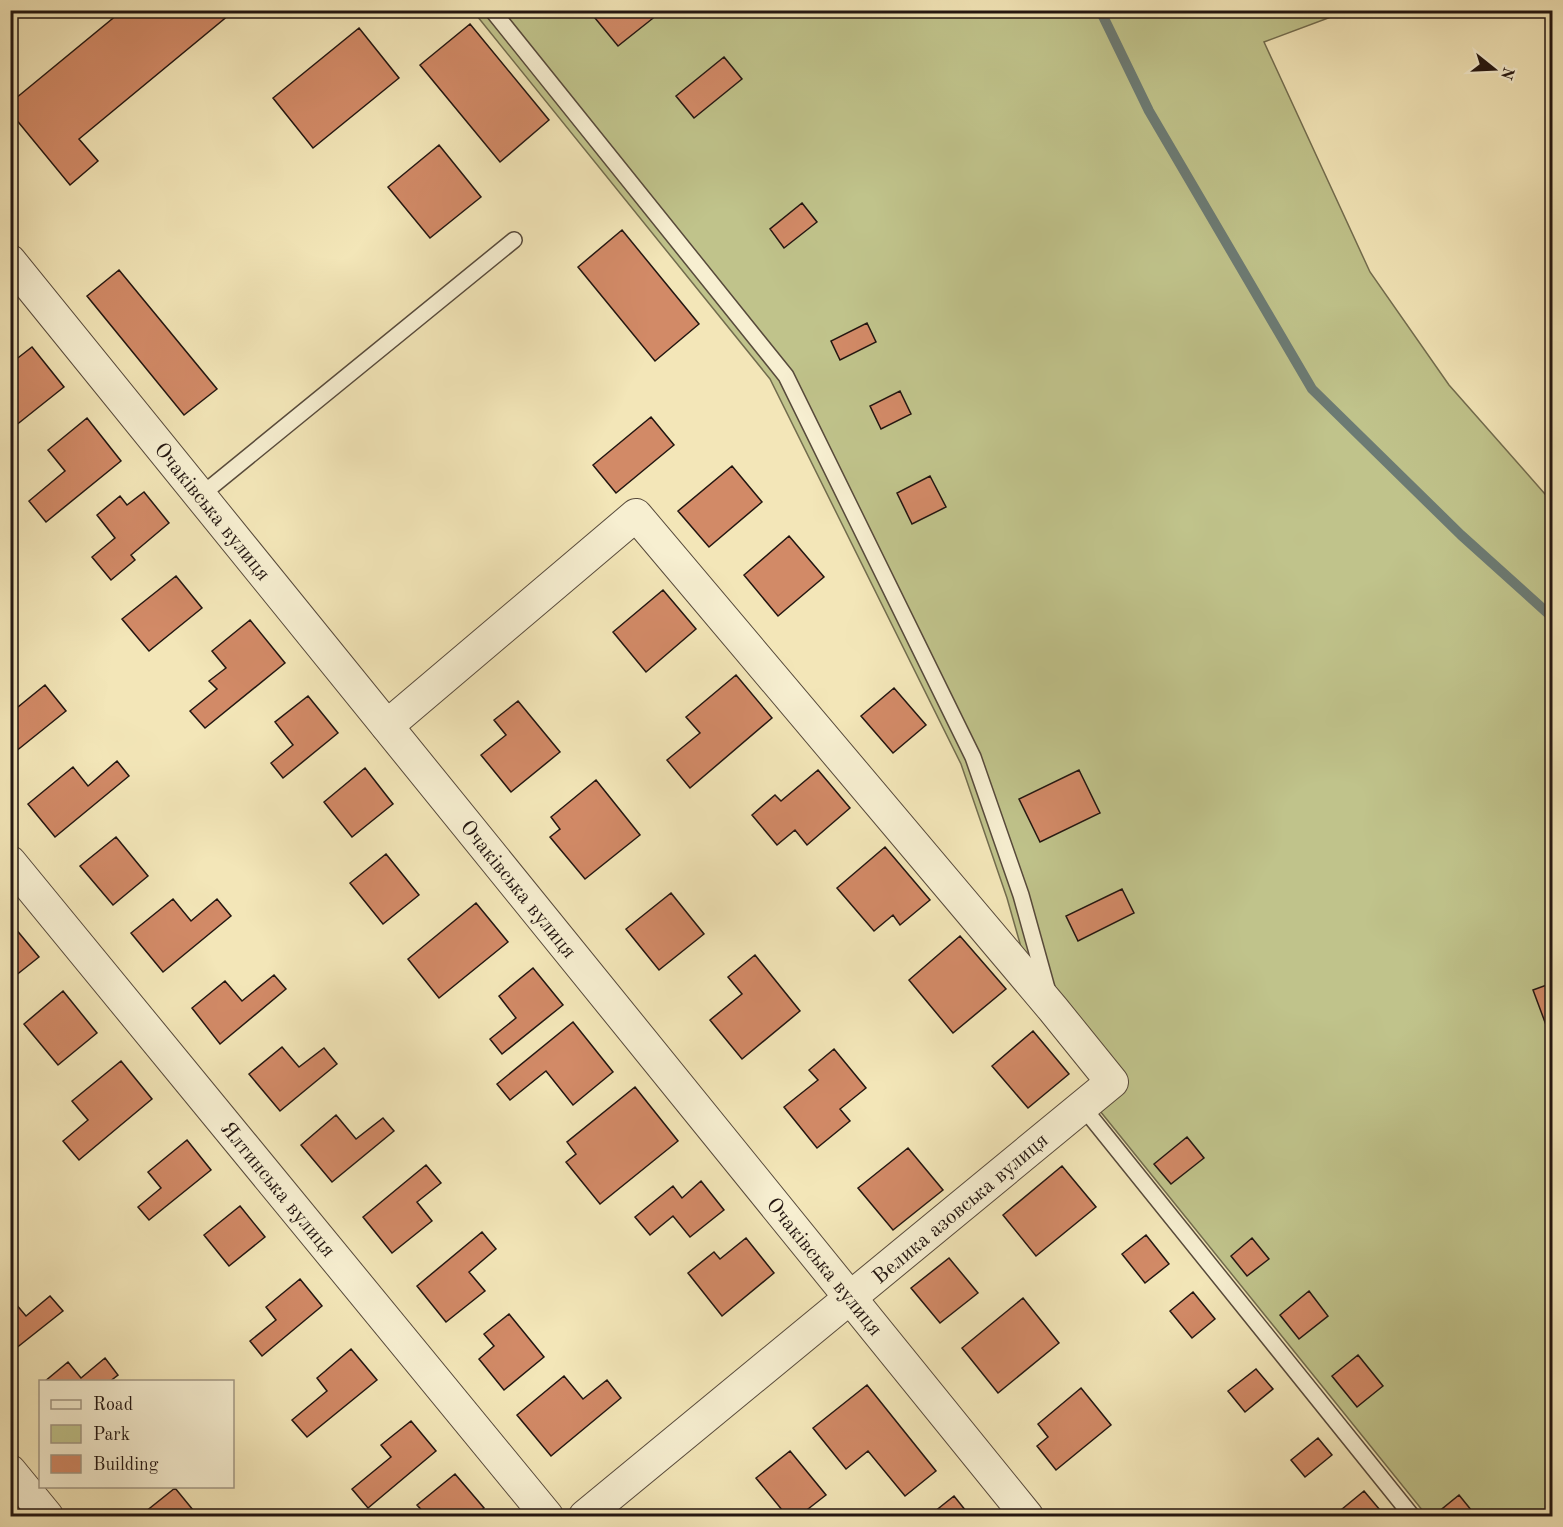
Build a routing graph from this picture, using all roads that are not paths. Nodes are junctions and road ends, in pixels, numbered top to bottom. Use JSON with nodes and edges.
{"nodes":[{"id":1,"x":492,"y":10,"type":"edge"},
{"id":2,"x":514,"y":240,"type":"dead end"},
{"id":3,"x":10,"y":261,"type":"edge"},
{"id":4,"x":200,"y":496,"type":"junction"},
{"id":5,"x":387,"y":726,"type":"junction"},
{"id":6,"x":10,"y":862,"type":"edge"},
{"id":7,"x":1053,"y":1009,"type":"junction"},
{"id":8,"x":1082,"y":1106,"type":"junction"},
{"id":9,"x":850,"y":1298,"type":"junction"},
{"id":10,"x":10,"y":1471,"type":"edge"},
{"id":11,"x":47,"y":1516,"type":"edge"},
{"id":12,"x":547,"y":1516,"type":"edge"},
{"id":13,"x":585,"y":1516,"type":"edge"},
{"id":14,"x":1027,"y":1516,"type":"edge"},
{"id":15,"x":1412,"y":1516,"type":"edge"}],
"edges":[{"from":1,"to":7,"type":"lane"},
{"from":2,"to":4,"type":"lane"},
{"from":3,"to":4,"type":"street","name":"Очаківська вулиця"},
{"from":4,"to":5,"type":"street","name":"Очаківська вулиця"},
{"from":5,"to":7,"type":"street"},
{"from":5,"to":9,"type":"street","name":"Очаківська вулиця"},
{"from":6,"to":12,"type":"street","name":"Ялтинська вулиця"},
{"from":7,"to":8,"type":"street","name":"Велика азовська вулиця"},
{"from":8,"to":9,"type":"street","name":"Велика азовська вулиця"},
{"from":8,"to":15,"type":"lane"},
{"from":9,"to":13,"type":"street","name":"Велика азовська вулиця"},
{"from":9,"to":14,"type":"street","name":"Очаківська вулиця"},
{"from":10,"to":11,"type":"street"}]}
